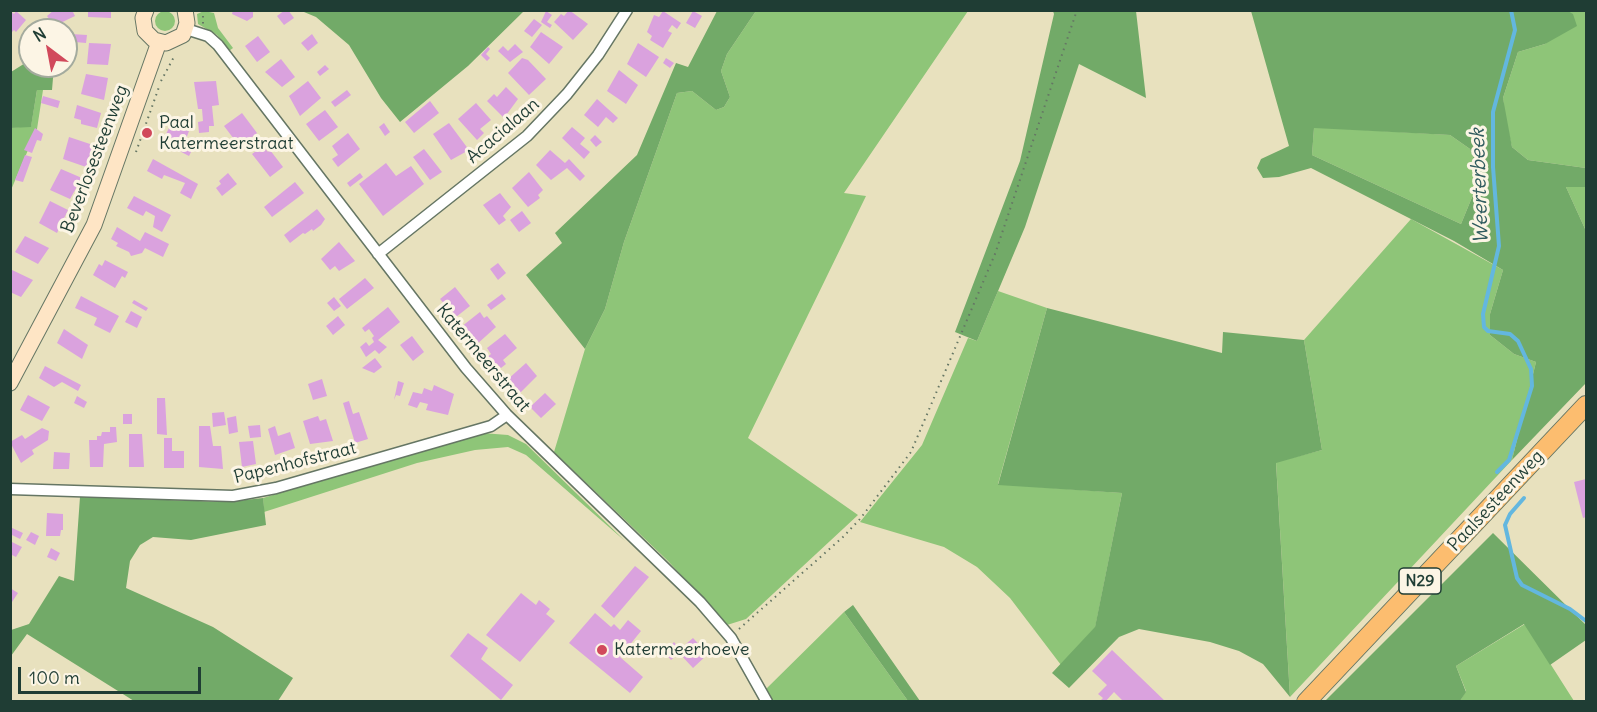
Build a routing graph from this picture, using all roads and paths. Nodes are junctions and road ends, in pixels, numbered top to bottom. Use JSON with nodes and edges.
{"nodes":[{"id":1,"x":146,"y":10,"type":"edge"},
{"id":2,"x":202,"y":10,"type":"edge"},
{"id":3,"x":627,"y":10,"type":"edge"},
{"id":4,"x":1077,"y":10,"type":"edge"},
{"id":5,"x":186,"y":11,"type":"edge"},
{"id":6,"x":203,"y":26,"type":"dead end"},
{"id":7,"x":186,"y":29,"type":"junction"},
{"id":8,"x":159,"y":42,"type":"junction"},
{"id":9,"x":179,"y":52,"type":"dead end"},
{"id":10,"x":134,"y":156,"type":"dead end"},
{"id":11,"x":378,"y":254,"type":"junction"},
{"id":12,"x":10,"y":383,"type":"edge"},
{"id":13,"x":1587,"y":405,"type":"edge"},
{"id":14,"x":507,"y":415,"type":"junction"},
{"id":15,"x":10,"y":489,"type":"edge"},
{"id":16,"x":731,"y":638,"type":"junction"},
{"id":17,"x":767,"y":702,"type":"edge"},
{"id":18,"x":1306,"y":702,"type":"edge"}],
"edges":[{"from":1,"to":8,"type":"street"},
{"from":2,"to":6,"type":"path"},
{"from":3,"to":11,"type":"street","name":"Acacialaan"},
{"from":4,"to":16,"type":"path"},
{"from":5,"to":7,"type":"street"},
{"from":7,"to":8,"type":"street"},
{"from":7,"to":11,"type":"street","name":"Katermeerstraat"},
{"from":8,"to":12,"type":"street","name":"Beverlosesteenweg"},
{"from":9,"to":10,"type":"path"},
{"from":11,"to":14,"type":"street","name":"Katermeerstraat"},
{"from":13,"to":18,"type":"main road","name":"Paalsesteenweg","number":"N29"},
{"from":14,"to":15,"type":"street","name":"Papenhofstraat"},
{"from":14,"to":16,"type":"street","name":"Katermeerstraat"},
{"from":16,"to":17,"type":"street","name":"Katermeerstraat"}]}
